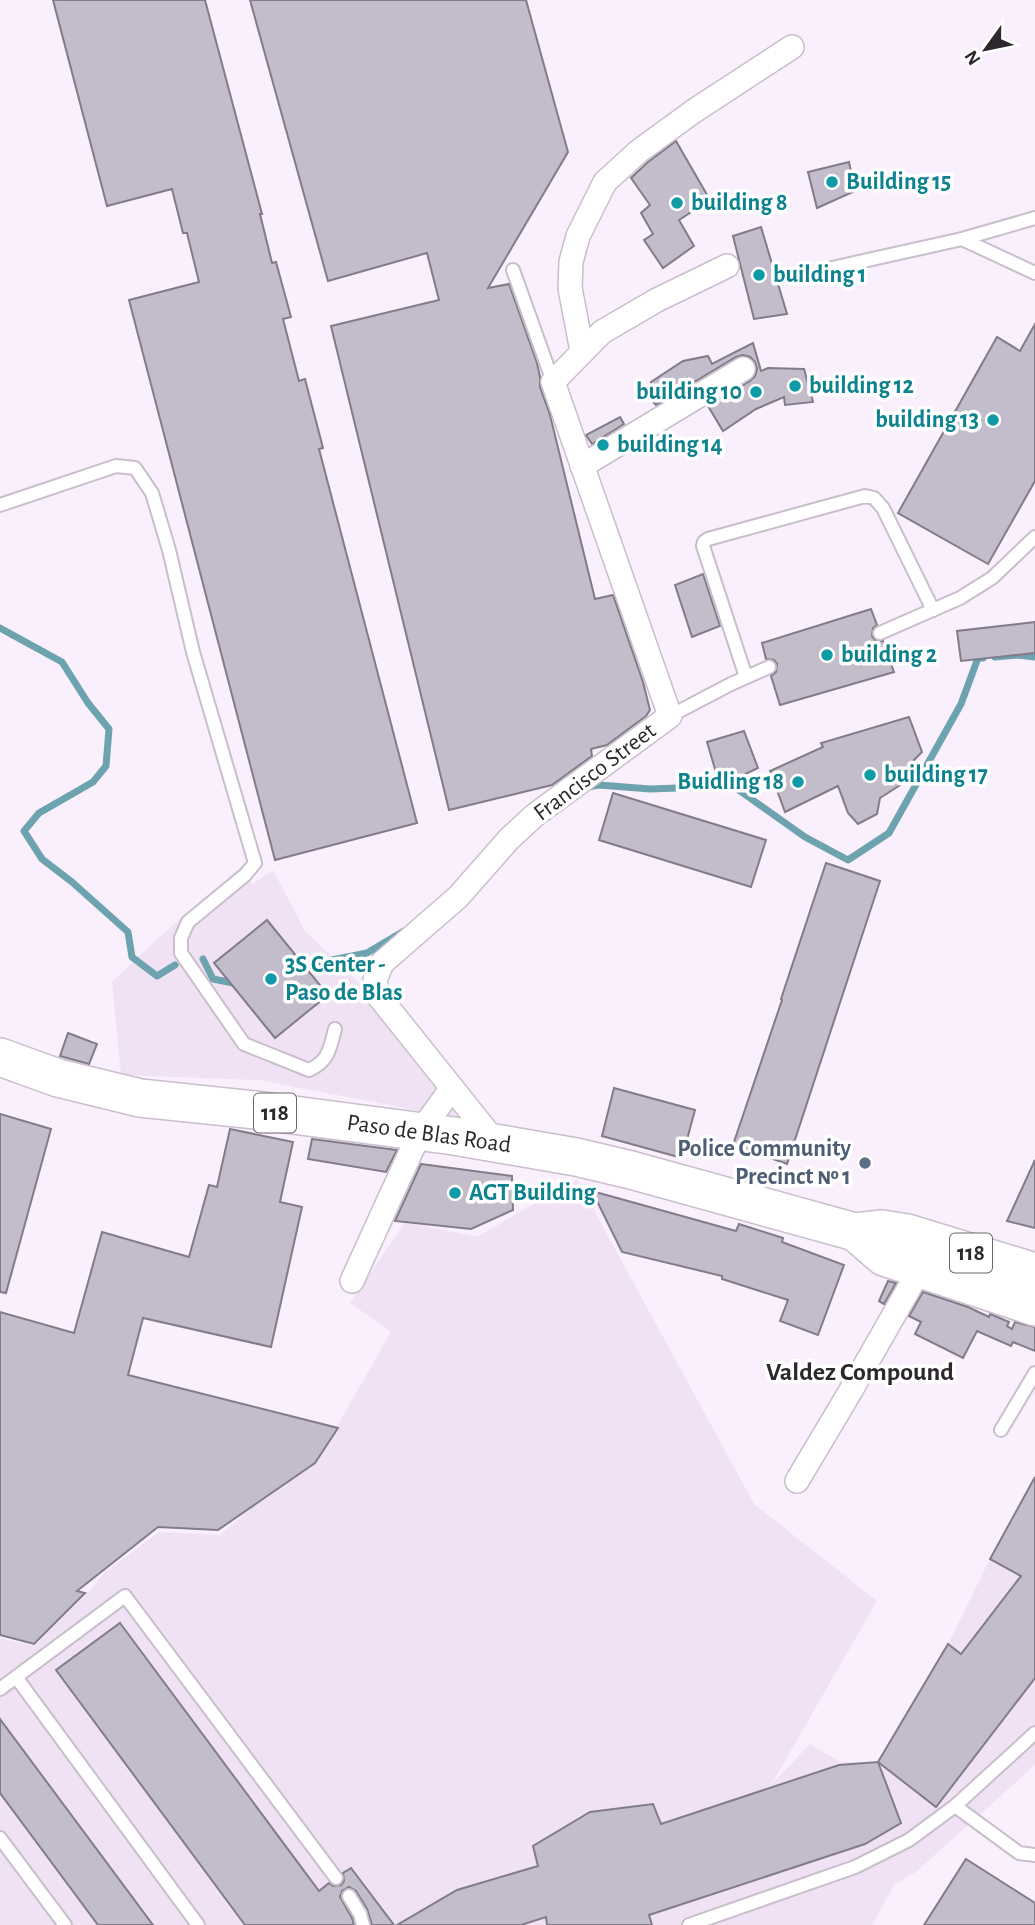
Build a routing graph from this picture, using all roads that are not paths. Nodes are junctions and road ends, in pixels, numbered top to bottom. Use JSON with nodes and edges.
{"nodes":[{"id":1,"x":792,"y":47,"type":"dead end"},
{"id":2,"x":1035,"y":218,"type":"edge"},
{"id":3,"x":962,"y":239,"type":"junction"},
{"id":4,"x":727,"y":266,"type":"dead end"},
{"id":5,"x":513,"y":270,"type":"dead end"},
{"id":6,"x":823,"y":270,"type":"dead end"},
{"id":7,"x":1035,"y":273,"type":"edge"},
{"id":8,"x":582,"y":351,"type":"junction"},
{"id":9,"x":743,"y":369,"type":"dead end"},
{"id":10,"x":553,"y":382,"type":"junction"},
{"id":11,"x":582,"y":466,"type":"junction"},
{"id":12,"x":0,"y":505,"type":"edge"},
{"id":13,"x":1035,"y":537,"type":"edge"},
{"id":14,"x":933,"y":610,"type":"junction"},
{"id":15,"x":880,"y":633,"type":"dead end"},
{"id":16,"x":769,"y":667,"type":"dead end"},
{"id":17,"x":746,"y":677,"type":"junction"},
{"id":18,"x":670,"y":716,"type":"junction"},
{"id":19,"x":335,"y":1029,"type":"dead end"},
{"id":20,"x":0,"y":1056,"type":"edge"},
{"id":21,"x":452,"y":1088,"type":"junction"},
{"id":22,"x":420,"y":1132,"type":"junction"},
{"id":23,"x":496,"y":1143,"type":"junction"},
{"id":24,"x":855,"y":1232,"type":"junction"},
{"id":25,"x":920,"y":1269,"type":"junction"},
{"id":26,"x":1035,"y":1272,"type":"edge"},
{"id":27,"x":352,"y":1281,"type":"dead end"},
{"id":28,"x":1035,"y":1307,"type":"edge"},
{"id":29,"x":1035,"y":1373,"type":"edge"},
{"id":30,"x":1002,"y":1430,"type":"dead end"},
{"id":31,"x":797,"y":1481,"type":"dead end"},
{"id":32,"x":16,"y":1677,"type":"junction"},
{"id":33,"x":0,"y":1689,"type":"edge"},
{"id":34,"x":1035,"y":1733,"type":"edge"},
{"id":35,"x":955,"y":1806,"type":"junction"},
{"id":36,"x":0,"y":1838,"type":"edge"},
{"id":37,"x":1035,"y":1855,"type":"edge"},
{"id":38,"x":336,"y":1878,"type":"dead end"},
{"id":39,"x":349,"y":1896,"type":"dead end"},
{"id":40,"x":65,"y":1925,"type":"edge"},
{"id":41,"x":198,"y":1925,"type":"edge"},
{"id":42,"x":363,"y":1925,"type":"edge"},
{"id":43,"x":689,"y":1925,"type":"edge"}],
"edges":[{"from":1,"to":8,"type":"street"},
{"from":2,"to":3,"type":"lane"},
{"from":3,"to":6,"type":"lane"},
{"from":3,"to":7,"type":"lane"},
{"from":4,"to":8,"type":"street"},
{"from":5,"to":10,"type":"lane","name":"Francisco Street"},
{"from":8,"to":10,"type":"street"},
{"from":9,"to":11,"type":"street"},
{"from":10,"to":11,"type":"street","name":"Francisco Street"},
{"from":11,"to":18,"type":"street","name":"Francisco Street"},
{"from":12,"to":19,"type":"lane"},
{"from":13,"to":14,"type":"lane"},
{"from":14,"to":15,"type":"lane"},
{"from":14,"to":17,"type":"lane"},
{"from":16,"to":17,"type":"lane"},
{"from":17,"to":18,"type":"lane"},
{"from":18,"to":21,"type":"street","name":"Francisco Street"},
{"from":20,"to":22,"type":"main road","name":"Paso de Blas Road","number":"118"},
{"from":21,"to":22,"type":"street"},
{"from":21,"to":23,"type":"street","name":"Francisco Street"},
{"from":22,"to":23,"type":"main road","name":"Paso de Blas Road","number":"118"},
{"from":22,"to":27,"type":"street"},
{"from":23,"to":24,"type":"main road","name":"Paso de Blas Road","number":"118"},
{"from":24,"to":25,"type":"main road","name":"Paso de Blas Road","number":"118"},
{"from":24,"to":26,"type":"main road","name":"Paso de Blas Road","number":"118"},
{"from":25,"to":28,"type":"main road","name":"Paso de Blas Road","number":"118"},
{"from":25,"to":31,"type":"street"},
{"from":29,"to":30,"type":"lane"},
{"from":32,"to":33,"type":"lane"},
{"from":32,"to":38,"type":"lane"},
{"from":32,"to":41,"type":"lane"},
{"from":34,"to":35,"type":"lane"},
{"from":35,"to":37,"type":"lane"},
{"from":35,"to":43,"type":"lane"},
{"from":36,"to":40,"type":"lane"},
{"from":39,"to":42,"type":"lane"}]}
